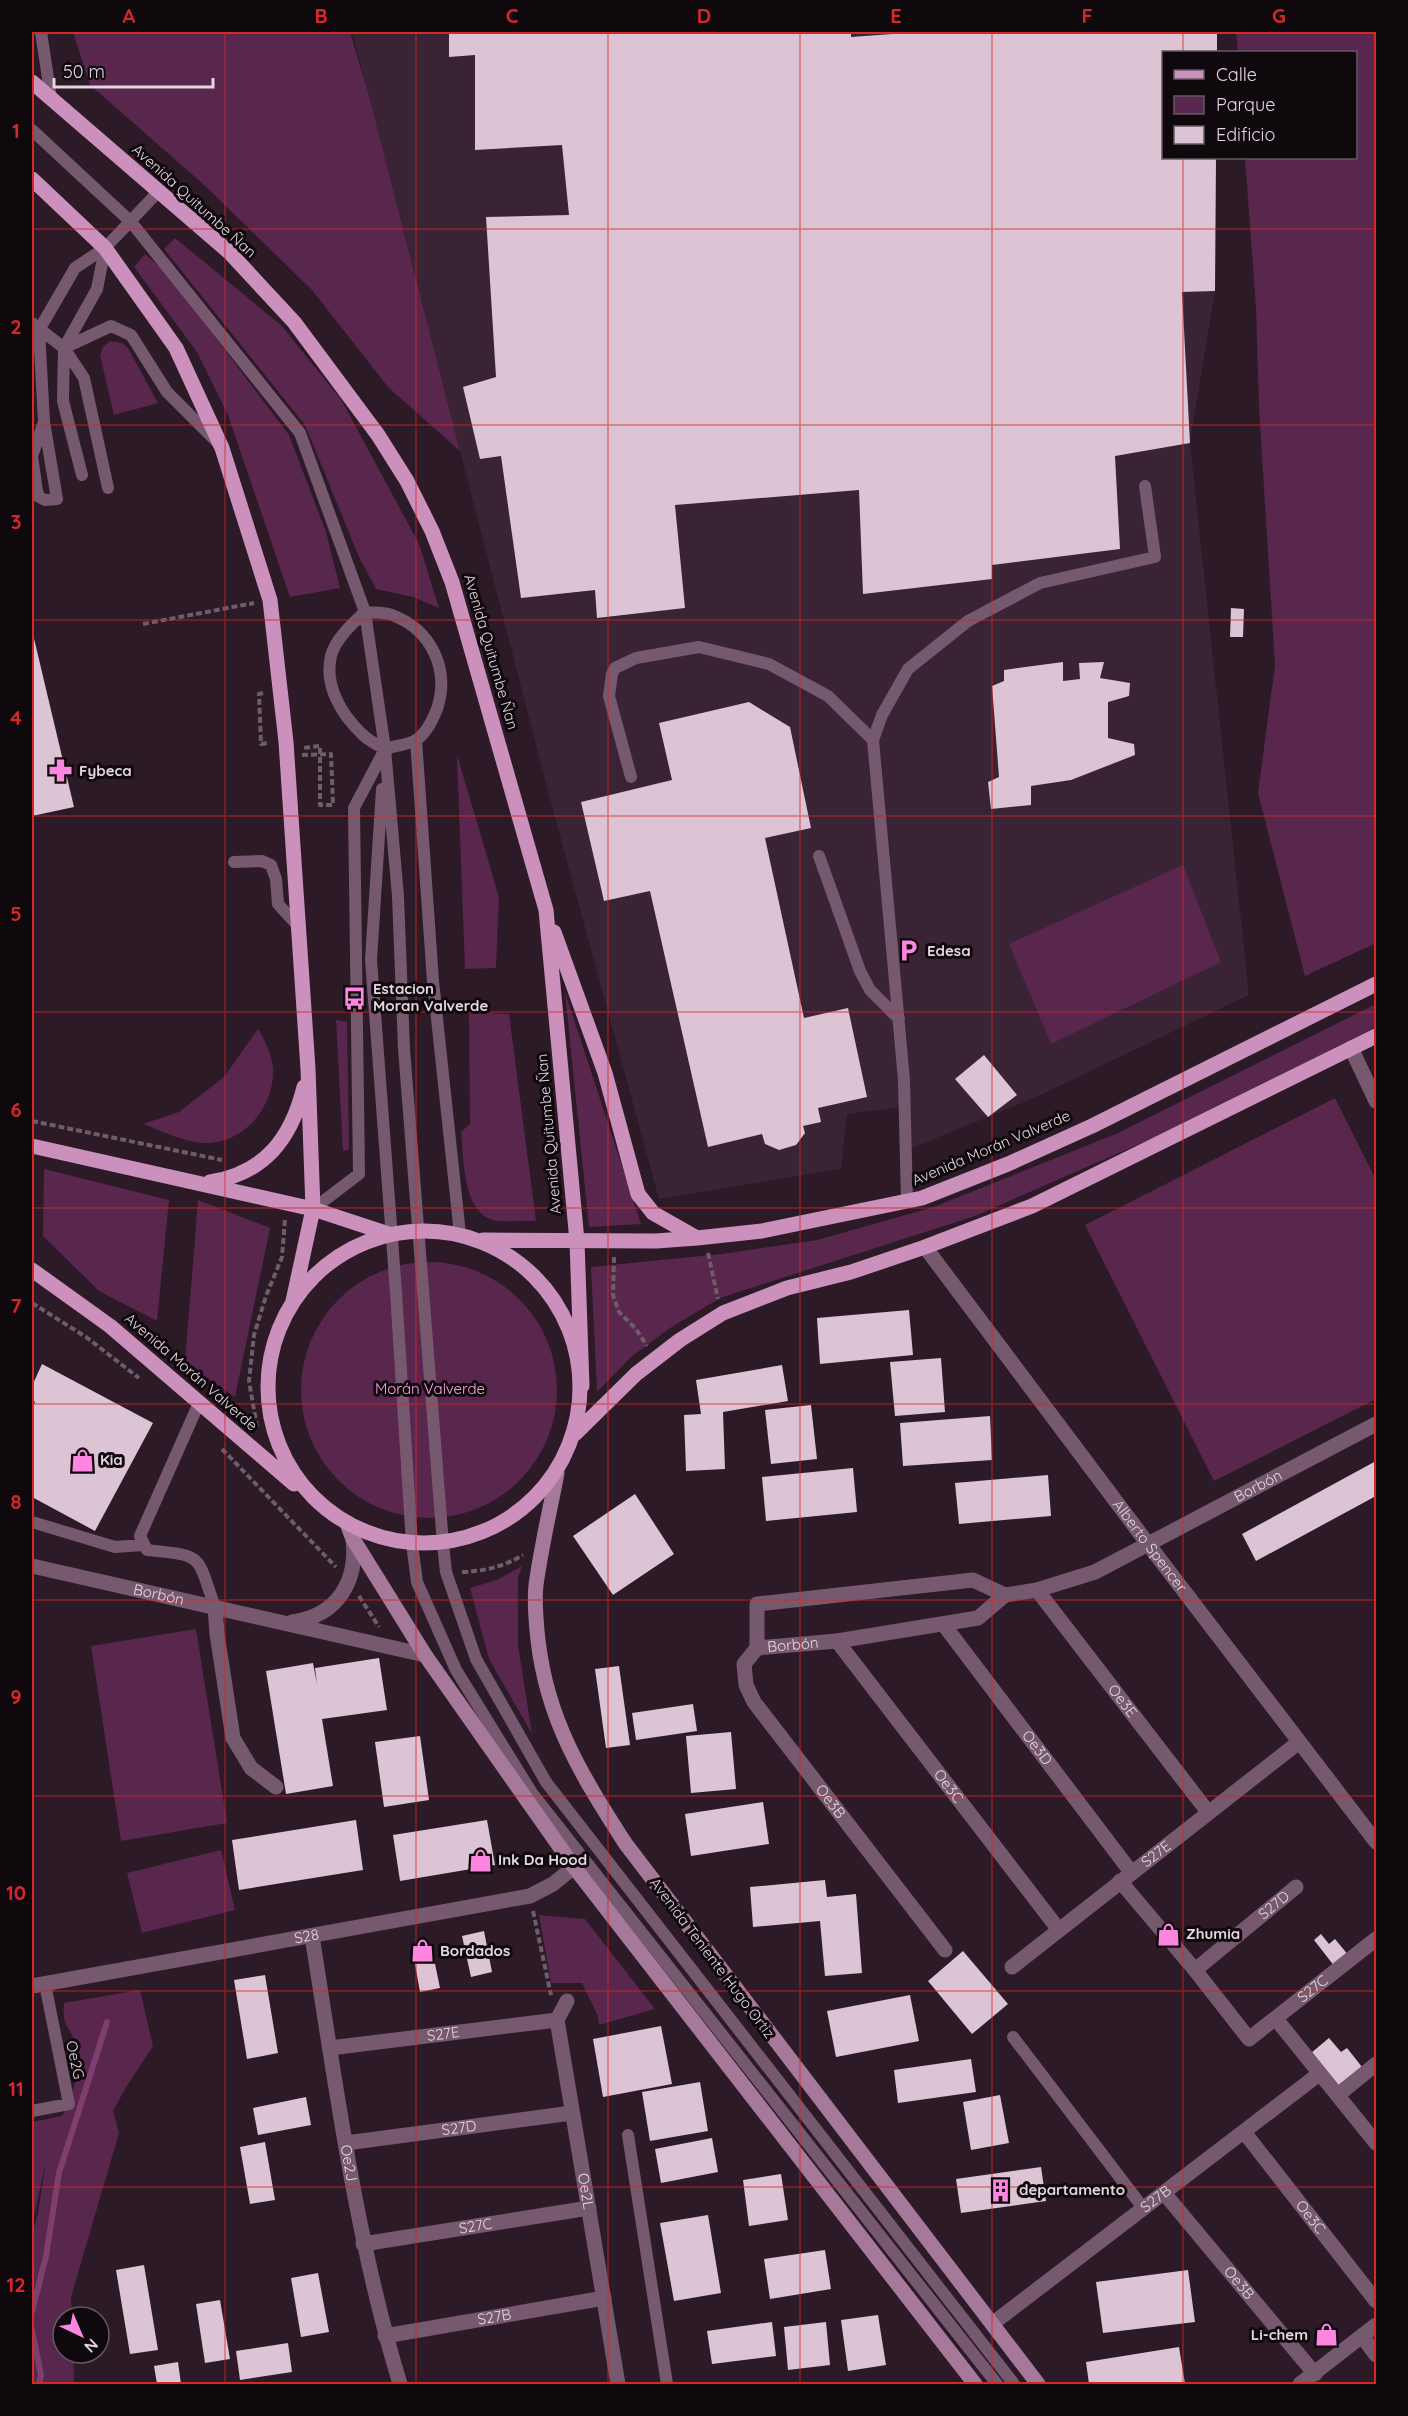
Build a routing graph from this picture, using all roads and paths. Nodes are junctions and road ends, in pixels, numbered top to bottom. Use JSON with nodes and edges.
{"nodes":[{"id":1,"x":40,"y":32,"type":"edge"},
{"id":2,"x":32,"y":82,"type":"edge"},
{"id":3,"x":51,"y":98,"type":"junction"},
{"id":4,"x":32,"y":130,"type":"edge"},
{"id":5,"x":32,"y":180,"type":"edge"},
{"id":6,"x":158,"y":192,"type":"junction"},
{"id":7,"x":131,"y":222,"type":"junction"},
{"id":8,"x":105,"y":248,"type":"junction"},
{"id":9,"x":35,"y":326,"type":"edge"},
{"id":10,"x":32,"y":348,"type":"edge"},
{"id":11,"x":64,"y":348,"type":"junction"},
{"id":12,"x":44,"y":422,"type":"junction"},
{"id":13,"x":222,"y":448,"type":"junction"},
{"id":14,"x":82,"y":475,"type":"dead end"},
{"id":15,"x":1145,"y":486,"type":"dead end"},
{"id":16,"x":108,"y":488,"type":"dead end"},
{"id":17,"x":270,"y":600,"type":"junction"},
{"id":18,"x":365,"y":612,"type":"junction"},
{"id":19,"x":142,"y":624,"type":"dead end"},
{"id":20,"x":417,"y":740,"type":"junction"},
{"id":21,"x":873,"y":740,"type":"junction"},
{"id":22,"x":385,"y":749,"type":"junction"},
{"id":23,"x":286,"y":756,"type":"junction"},
{"id":24,"x":631,"y":777,"type":"dead end"},
{"id":25,"x":320,"y":805,"type":"dead end"},
{"id":26,"x":819,"y":856,"type":"dead end"},
{"id":27,"x":234,"y":862,"type":"dead end"},
{"id":28,"x":546,"y":910,"type":"junction"},
{"id":29,"x":298,"y":926,"type":"junction"},
{"id":30,"x":1377,"y":984,"type":"edge"},
{"id":31,"x":898,"y":1019,"type":"junction"},
{"id":32,"x":1377,"y":1036,"type":"edge"},
{"id":33,"x":1351,"y":1048,"type":"junction"},
{"id":34,"x":308,"y":1069,"type":"junction"},
{"id":35,"x":1377,"y":1101,"type":"edge"},
{"id":36,"x":32,"y":1121,"type":"edge"},
{"id":37,"x":32,"y":1146,"type":"edge"},
{"id":38,"x":256,"y":1167,"type":"junction"},
{"id":39,"x":201,"y":1184,"type":"junction"},
{"id":40,"x":907,"y":1202,"type":"junction"},
{"id":41,"x":286,"y":1203,"type":"junction"},
{"id":42,"x":313,"y":1209,"type":"junction"},
{"id":43,"x":418,"y":1230,"type":"junction"},
{"id":44,"x":390,"y":1234,"type":"junction"},
{"id":45,"x":460,"y":1234,"type":"junction"},
{"id":46,"x":482,"y":1240,"type":"junction"},
{"id":47,"x":577,"y":1241,"type":"junction"},
{"id":48,"x":614,"y":1241,"type":"junction"},
{"id":49,"x":702,"y":1244,"type":"junction"},
{"id":50,"x":925,"y":1247,"type":"junction"},
{"id":51,"x":32,"y":1270,"type":"edge"},
{"id":52,"x":293,"y":1301,"type":"junction"},
{"id":53,"x":719,"y":1302,"type":"dead end"},
{"id":54,"x":32,"y":1303,"type":"edge"},
{"id":55,"x":656,"y":1359,"type":"junction"},
{"id":56,"x":148,"y":1384,"type":"dead end"},
{"id":57,"x":582,"y":1386,"type":"junction"},
{"id":58,"x":199,"y":1402,"type":"junction"},
{"id":59,"x":1377,"y":1424,"type":"edge"},
{"id":60,"x":575,"y":1434,"type":"junction"},
{"id":61,"x":216,"y":1442,"type":"dead end"},
{"id":62,"x":264,"y":1458,"type":"junction"},
{"id":63,"x":557,"y":1473,"type":"junction"},
{"id":64,"x":263,"y":1491,"type":"junction"},
{"id":65,"x":322,"y":1507,"type":"junction"},
{"id":66,"x":32,"y":1522,"type":"edge"},
{"id":67,"x":351,"y":1532,"type":"junction"},
{"id":68,"x":412,"y":1544,"type":"junction"},
{"id":69,"x":442,"y":1544,"type":"junction"},
{"id":70,"x":1148,"y":1544,"type":"junction"},
{"id":71,"x":143,"y":1545,"type":"junction"},
{"id":72,"x":32,"y":1566,"type":"edge"},
{"id":73,"x":349,"y":1581,"type":"junction"},
{"id":74,"x":1038,"y":1590,"type":"junction"},
{"id":75,"x":1005,"y":1595,"type":"junction"},
{"id":76,"x":215,"y":1606,"type":"junction"},
{"id":77,"x":287,"y":1622,"type":"junction"},
{"id":78,"x":944,"y":1625,"type":"junction"},
{"id":79,"x":837,"y":1641,"type":"junction"},
{"id":80,"x":393,"y":1648,"type":"junction"},
{"id":81,"x":757,"y":1648,"type":"junction"},
{"id":82,"x":425,"y":1655,"type":"junction"},
{"id":83,"x":1299,"y":1742,"type":"junction"},
{"id":84,"x":276,"y":1787,"type":"dead end"},
{"id":85,"x":1208,"y":1812,"type":"junction"},
{"id":86,"x":1377,"y":1842,"type":"edge"},
{"id":87,"x":574,"y":1867,"type":"junction"},
{"id":88,"x":1126,"y":1877,"type":"junction"},
{"id":89,"x":1296,"y":1887,"type":"dead end"},
{"id":90,"x":530,"y":1896,"type":"junction"},
{"id":91,"x":1059,"y":1930,"type":"junction"},
{"id":92,"x":312,"y":1936,"type":"junction"},
{"id":93,"x":1377,"y":1939,"type":"edge"},
{"id":94,"x":945,"y":1950,"type":"dead end"},
{"id":95,"x":1012,"y":1967,"type":"dead end"},
{"id":96,"x":1195,"y":1970,"type":"junction"},
{"id":97,"x":38,"y":1985,"type":"edge"},
{"id":98,"x":567,"y":2001,"type":"dead end"},
{"id":99,"x":1276,"y":2019,"type":"junction"},
{"id":100,"x":557,"y":2020,"type":"junction"},
{"id":101,"x":1013,"y":2037,"type":"dead end"},
{"id":102,"x":1249,"y":2039,"type":"joint"},
{"id":103,"x":330,"y":2048,"type":"junction"},
{"id":104,"x":1377,"y":2064,"type":"edge"},
{"id":105,"x":1320,"y":2074,"type":"junction"},
{"id":106,"x":1338,"y":2095,"type":"junction"},
{"id":107,"x":32,"y":2111,"type":"edge"},
{"id":108,"x":572,"y":2113,"type":"junction"},
{"id":109,"x":1244,"y":2132,"type":"junction"},
{"id":110,"x":628,"y":2135,"type":"dead end"},
{"id":111,"x":346,"y":2143,"type":"junction"},
{"id":112,"x":1377,"y":2143,"type":"edge"},
{"id":113,"x":1164,"y":2193,"type":"junction"},
{"id":114,"x":589,"y":2208,"type":"junction"},
{"id":115,"x":1144,"y":2208,"type":"junction"},
{"id":116,"x":363,"y":2244,"type":"junction"},
{"id":117,"x":604,"y":2298,"type":"junction"},
{"id":118,"x":1377,"y":2301,"type":"edge"},
{"id":119,"x":992,"y":2324,"type":"junction"},
{"id":120,"x":1377,"y":2325,"type":"edge"},
{"id":121,"x":385,"y":2336,"type":"junction"},
{"id":122,"x":1362,"y":2336,"type":"junction"},
{"id":123,"x":1377,"y":2355,"type":"edge"},
{"id":124,"x":1315,"y":2374,"type":"junction"},
{"id":125,"x":400,"y":2385,"type":"edge"},
{"id":126,"x":618,"y":2385,"type":"edge"},
{"id":127,"x":667,"y":2385,"type":"edge"},
{"id":128,"x":975,"y":2385,"type":"edge"},
{"id":129,"x":997,"y":2385,"type":"edge"},
{"id":130,"x":1014,"y":2385,"type":"edge"},
{"id":131,"x":1038,"y":2385,"type":"edge"},
{"id":132,"x":1300,"y":2385,"type":"edge"}],
"edges":[{"from":1,"to":3,"type":"lane"},
{"from":2,"to":3,"type":"main road","name":"Avenida Quitumbe Ñan"},
{"from":3,"to":6,"type":"main road","name":"Avenida Quitumbe Ñan"},
{"from":4,"to":7,"type":"lane"},
{"from":5,"to":8,"type":"main road"},
{"from":6,"to":7,"type":"lane"},
{"from":6,"to":28,"type":"main road","name":"Avenida Quitumbe Ñan"},
{"from":7,"to":8,"type":"lane"},
{"from":7,"to":18,"type":"lane"},
{"from":8,"to":9,"type":"lane"},
{"from":8,"to":11,"type":"lane"},
{"from":8,"to":13,"type":"main road"},
{"from":9,"to":10,"type":"lane"},
{"from":9,"to":11,"type":"lane"},
{"from":9,"to":12,"type":"lane"},
{"from":11,"to":13,"type":"lane"},
{"from":11,"to":14,"type":"lane"},
{"from":11,"to":16,"type":"lane"},
{"from":12,"to":12,"type":"lane"},
{"from":13,"to":17,"type":"main road"},
{"from":15,"to":21,"type":"lane"},
{"from":17,"to":19,"type":"path"},
{"from":17,"to":23,"type":"main road"},
{"from":18,"to":20,"type":"lane"},
{"from":18,"to":22,"type":"lane"},
{"from":18,"to":22,"type":"lane"},
{"from":20,"to":22,"type":"lane"},
{"from":20,"to":45,"type":"lane"},
{"from":21,"to":24,"type":"lane"},
{"from":21,"to":31,"type":"lane"},
{"from":22,"to":42,"type":"lane"},
{"from":22,"to":43,"type":"lane"},
{"from":22,"to":44,"type":"lane"},
{"from":23,"to":25,"type":"path"},
{"from":23,"to":29,"type":"main road"},
{"from":26,"to":31,"type":"lane"},
{"from":27,"to":29,"type":"lane"},
{"from":28,"to":47,"type":"main road","name":"Avenida Quitumbe Ñan"},
{"from":28,"to":49,"type":"main road"},
{"from":29,"to":34,"type":"main road"},
{"from":30,"to":40,"type":"main road","name":"Avenida Morán Valverde"},
{"from":31,"to":40,"type":"lane"},
{"from":32,"to":33,"type":"main road"},
{"from":33,"to":35,"type":"street"},
{"from":33,"to":50,"type":"main road"},
{"from":34,"to":38,"type":"main road"},
{"from":34,"to":42,"type":"main road"},
{"from":36,"to":38,"type":"path"},
{"from":37,"to":39,"type":"main road"},
{"from":38,"to":39,"type":"main road"},
{"from":39,"to":41,"type":"main road"},
{"from":40,"to":49,"type":"main road","name":"Avenida Morán Valverde"},
{"from":41,"to":42,"type":"main road"},
{"from":41,"to":62,"type":"path"},
{"from":42,"to":44,"type":"main road"},
{"from":42,"to":52,"type":"main road"},
{"from":43,"to":44,"type":"main road"},
{"from":43,"to":45,"type":"main road"},
{"from":43,"to":69,"type":"lane"},
{"from":44,"to":52,"type":"main road"},
{"from":44,"to":68,"type":"lane"},
{"from":45,"to":46,"type":"main road"},
{"from":46,"to":47,"type":"main road","name":"Avenida Morán Valverde"},
{"from":46,"to":57,"type":"main road"},
{"from":47,"to":48,"type":"main road","name":"Avenida Morán Valverde"},
{"from":47,"to":57,"type":"main road","name":"Avenida Quitumbe Ñan"},
{"from":48,"to":49,"type":"main road","name":"Avenida Morán Valverde"},
{"from":48,"to":55,"type":"path"},
{"from":49,"to":53,"type":"path"},
{"from":50,"to":55,"type":"main road"},
{"from":50,"to":70,"type":"street","name":"Alberto Spencer"},
{"from":51,"to":58,"type":"main road","name":"Avenida Morán Valverde"},
{"from":52,"to":65,"type":"main road"},
{"from":54,"to":56,"type":"path"},
{"from":55,"to":60,"type":"main road"},
{"from":57,"to":60,"type":"main road"},
{"from":58,"to":62,"type":"main road","name":"Avenida Morán Valverde"},
{"from":58,"to":71,"type":"lane"},
{"from":59,"to":70,"type":"street","name":"Borbón"},
{"from":60,"to":63,"type":"main road"},
{"from":61,"to":64,"type":"path"},
{"from":62,"to":64,"type":"path"},
{"from":62,"to":65,"type":"main road","name":"Avenida Morán Valverde"},
{"from":63,"to":69,"type":"main road"},
{"from":63,"to":119,"type":"main road","name":"Avenida Teniente Hugo Ortiz"},
{"from":64,"to":73,"type":"path"},
{"from":65,"to":67,"type":"main road"},
{"from":66,"to":71,"type":"lane"},
{"from":67,"to":68,"type":"main road"},
{"from":67,"to":73,"type":"street","name":"Borbón"},
{"from":67,"to":82,"type":"main road"},
{"from":68,"to":69,"type":"main road"},
{"from":68,"to":129,"type":"lane"},
{"from":69,"to":130,"type":"lane"},
{"from":70,"to":74,"type":"street","name":"Borbón"},
{"from":70,"to":83,"type":"street","name":"Alberto Spencer"},
{"from":71,"to":76,"type":"lane"},
{"from":72,"to":76,"type":"street","name":"Borbón"},
{"from":73,"to":77,"type":"street","name":"Borbón"},
{"from":73,"to":80,"type":"path"},
{"from":74,"to":75,"type":"street","name":"Borbón"},
{"from":74,"to":85,"type":"street","name":"Oe3E"},
{"from":75,"to":78,"type":"street","name":"Borbón"},
{"from":75,"to":81,"type":"street","name":"Borbón"},
{"from":76,"to":77,"type":"street","name":"Borbón"},
{"from":76,"to":84,"type":"street"},
{"from":77,"to":80,"type":"street","name":"Borbón"},
{"from":78,"to":79,"type":"street","name":"Borbón"},
{"from":78,"to":88,"type":"street","name":"Oe3D"},
{"from":79,"to":81,"type":"street","name":"Borbón"},
{"from":79,"to":91,"type":"street","name":"Oe3C"},
{"from":80,"to":82,"type":"street","name":"Borbón"},
{"from":81,"to":94,"type":"street","name":"Oe3B"},
{"from":82,"to":87,"type":"main road"},
{"from":83,"to":85,"type":"street","name":"S27E"},
{"from":83,"to":86,"type":"street","name":"Alberto Spencer"},
{"from":85,"to":88,"type":"street","name":"S27E"},
{"from":87,"to":90,"type":"street","name":"S28"},
{"from":87,"to":128,"type":"main road"},
{"from":88,"to":91,"type":"street","name":"S27E"},
{"from":88,"to":96,"type":"street","name":"Oe3D"},
{"from":89,"to":96,"type":"street","name":"S27D"},
{"from":90,"to":92,"type":"street","name":"S28"},
{"from":90,"to":100,"type":"path"},
{"from":91,"to":95,"type":"street","name":"S27E"},
{"from":92,"to":97,"type":"street","name":"S28"},
{"from":92,"to":103,"type":"street","name":"Oe2J"},
{"from":93,"to":99,"type":"street","name":"S27C"},
{"from":96,"to":102,"type":"street","name":"Oe3D"},
{"from":97,"to":107,"type":"lane","name":"Oe2G"},
{"from":98,"to":100,"type":"street"},
{"from":99,"to":102,"type":"street","name":"S27C"},
{"from":99,"to":105,"type":"street"},
{"from":100,"to":103,"type":"street","name":"S27E"},
{"from":100,"to":108,"type":"street","name":"Oe2L"},
{"from":101,"to":115,"type":"lane"},
{"from":103,"to":111,"type":"street","name":"Oe2J"},
{"from":104,"to":106,"type":"street"},
{"from":105,"to":106,"type":"street"},
{"from":105,"to":109,"type":"street","name":"S27B"},
{"from":106,"to":112,"type":"street"},
{"from":108,"to":111,"type":"street","name":"S27D"},
{"from":108,"to":114,"type":"street","name":"Oe2L"},
{"from":109,"to":113,"type":"street","name":"S27B"},
{"from":109,"to":118,"type":"street","name":"Oe3C"},
{"from":110,"to":127,"type":"lane"},
{"from":111,"to":116,"type":"street","name":"Oe2J"},
{"from":113,"to":115,"type":"street","name":"S27B"},
{"from":113,"to":124,"type":"street","name":"Oe3B"},
{"from":114,"to":116,"type":"street","name":"S27C"},
{"from":114,"to":117,"type":"street","name":"Oe2L"},
{"from":115,"to":119,"type":"street","name":"S27B"},
{"from":116,"to":121,"type":"street","name":"Oe2J"},
{"from":117,"to":121,"type":"street","name":"S27B"},
{"from":117,"to":126,"type":"street","name":"Oe2L"},
{"from":119,"to":131,"type":"main road","name":"Avenida Teniente Hugo Ortiz"},
{"from":120,"to":122,"type":"street"},
{"from":121,"to":125,"type":"street","name":"Oe2J"},
{"from":122,"to":123,"type":"street"},
{"from":122,"to":124,"type":"street"},
{"from":124,"to":132,"type":"street"}]}
